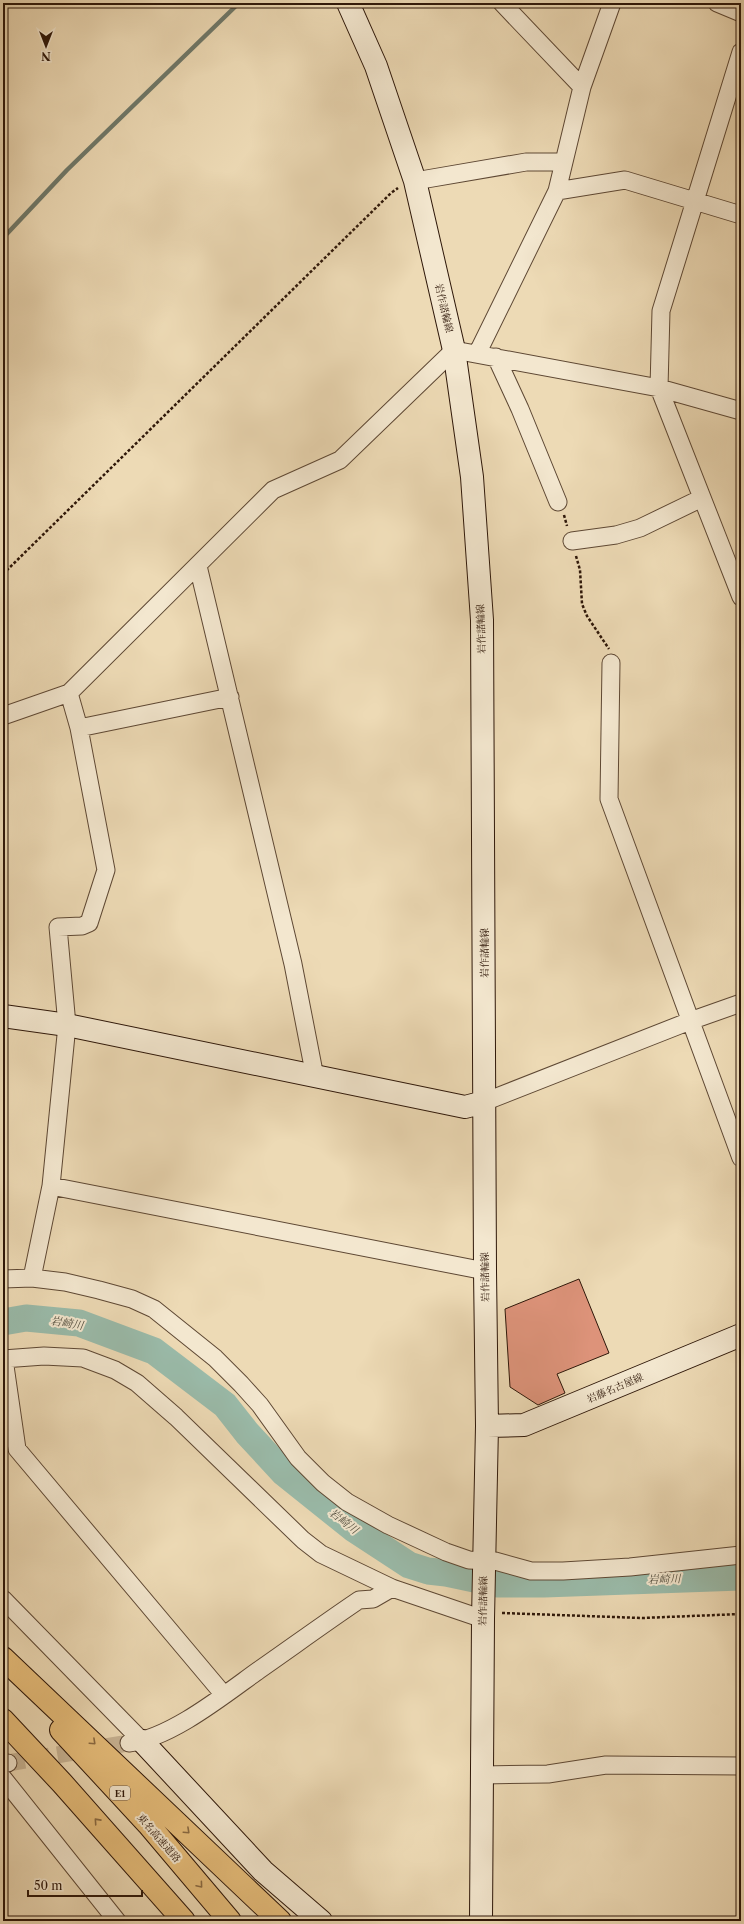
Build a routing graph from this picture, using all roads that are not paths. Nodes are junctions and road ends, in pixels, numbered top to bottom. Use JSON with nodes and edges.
{"nodes":[{"id":1,"x":348,"y":3,"type":"edge"},
{"id":2,"x":502,"y":3,"type":"edge"},
{"id":3,"x":612,"y":3,"type":"edge"},
{"id":4,"x":717,"y":3,"type":"edge"},
{"id":5,"x":741,"y":13,"type":"edge"},
{"id":6,"x":741,"y":52,"type":"edge"},
{"id":7,"x":582,"y":87,"type":"junction"},
{"id":8,"x":564,"y":162,"type":"junction"},
{"id":9,"x":415,"y":181,"type":"junction"},
{"id":10,"x":557,"y":191,"type":"junction"},
{"id":11,"x":694,"y":200,"type":"junction"},
{"id":12,"x":741,"y":215,"type":"edge"},
{"id":13,"x":454,"y":350,"type":"junction"},
{"id":14,"x":477,"y":354,"type":"junction"},
{"id":15,"x":496,"y":357,"type":"junction"},
{"id":16,"x":658,"y":388,"type":"junction"},
{"id":17,"x":741,"y":411,"type":"edge"},
{"id":18,"x":702,"y":498,"type":"junction"},
{"id":19,"x":558,"y":502,"type":"road end"},
{"id":20,"x":572,"y":541,"type":"road end"},
{"id":21,"x":198,"y":566,"type":"junction"},
{"id":22,"x":741,"y":597,"type":"edge"},
{"id":23,"x":611,"y":663,"type":"road end"},
{"id":24,"x":69,"y":693,"type":"junction"},
{"id":25,"x":230,"y":697,"type":"junction"},
{"id":26,"x":3,"y":716,"type":"edge"},
{"id":27,"x":79,"y":728,"type":"junction"},
{"id":28,"x":741,"y":1003,"type":"edge"},
{"id":29,"x":3,"y":1016,"type":"edge"},
{"id":30,"x":690,"y":1021,"type":"junction"},
{"id":31,"x":67,"y":1025,"type":"junction"},
{"id":32,"x":315,"y":1077,"type":"junction"},
{"id":33,"x":484,"y":1102,"type":"junction"},
{"id":34,"x":741,"y":1158,"type":"edge"},
{"id":35,"x":51,"y":1186,"type":"junction"},
{"id":36,"x":484,"y":1271,"type":"junction"},
{"id":37,"x":32,"y":1278,"type":"junction"},
{"id":38,"x":3,"y":1279,"type":"edge"},
{"id":39,"x":741,"y":1335,"type":"edge"},
{"id":40,"x":4,"y":1359,"type":"edge"},
{"id":41,"x":487,"y":1426,"type":"junction"},
{"id":42,"x":741,"y":1555,"type":"edge"},
{"id":43,"x":484,"y":1563,"type":"junction"},
{"id":44,"x":392,"y":1588,"type":"junction"},
{"id":45,"x":3,"y":1599,"type":"edge"},
{"id":46,"x":483,"y":1611,"type":"junction"},
{"id":47,"x":3,"y":1658,"type":"edge"},
{"id":48,"x":3,"y":1671,"type":"edge"},
{"id":49,"x":224,"y":1695,"type":"junction"},
{"id":50,"x":3,"y":1720,"type":"edge"},
{"id":51,"x":136,"y":1742,"type":"junction"},
{"id":52,"x":741,"y":1766,"type":"edge"},
{"id":53,"x":5,"y":1768,"type":"edge"},
{"id":54,"x":482,"y":1775,"type":"junction"},
{"id":55,"x":123,"y":1850,"type":"junction"},
{"id":56,"x":117,"y":1921,"type":"edge"},
{"id":57,"x":172,"y":1921,"type":"edge"},
{"id":58,"x":184,"y":1921,"type":"edge"},
{"id":59,"x":230,"y":1921,"type":"edge"},
{"id":60,"x":280,"y":1921,"type":"edge"},
{"id":61,"x":321,"y":1921,"type":"edge"},
{"id":62,"x":481,"y":1921,"type":"edge"}],
"edges":[{"from":1,"to":9,"type":"main road","name":"岩作諸輪線"},
{"from":2,"to":7,"type":"street"},
{"from":3,"to":7,"type":"street"},
{"from":4,"to":5,"type":"street"},
{"from":6,"to":11,"type":"street"},
{"from":7,"to":8,"type":"street"},
{"from":8,"to":9,"type":"street"},
{"from":8,"to":10,"type":"street"},
{"from":9,"to":13,"type":"main road","name":"岩作諸輪線"},
{"from":10,"to":11,"type":"street"},
{"from":10,"to":14,"type":"street"},
{"from":11,"to":12,"type":"street"},
{"from":11,"to":16,"type":"street"},
{"from":13,"to":14,"type":"street"},
{"from":13,"to":21,"type":"street"},
{"from":13,"to":33,"type":"main road","name":"岩作諸輪線"},
{"from":14,"to":15,"type":"street"},
{"from":15,"to":16,"type":"street"},
{"from":15,"to":19,"type":"street"},
{"from":16,"to":17,"type":"street"},
{"from":16,"to":18,"type":"street"},
{"from":18,"to":20,"type":"street"},
{"from":18,"to":22,"type":"street"},
{"from":21,"to":24,"type":"street"},
{"from":21,"to":25,"type":"street"},
{"from":23,"to":30,"type":"street"},
{"from":24,"to":26,"type":"street"},
{"from":24,"to":27,"type":"street"},
{"from":25,"to":27,"type":"street"},
{"from":25,"to":32,"type":"street"},
{"from":27,"to":31,"type":"street"},
{"from":28,"to":30,"type":"street"},
{"from":29,"to":31,"type":"main road"},
{"from":30,"to":33,"type":"street"},
{"from":30,"to":34,"type":"street"},
{"from":31,"to":32,"type":"main road"},
{"from":31,"to":35,"type":"street"},
{"from":32,"to":33,"type":"main road"},
{"from":33,"to":36,"type":"main road","name":"岩作諸輪線"},
{"from":35,"to":36,"type":"street"},
{"from":35,"to":37,"type":"street"},
{"from":36,"to":41,"type":"main road","name":"岩作諸輪線"},
{"from":37,"to":38,"type":"street"},
{"from":37,"to":43,"type":"street"},
{"from":39,"to":41,"type":"main road","name":"岩藤名古屋線"},
{"from":40,"to":44,"type":"street"},
{"from":40,"to":49,"type":"street"},
{"from":41,"to":43,"type":"main road","name":"岩作諸輪線"},
{"from":42,"to":43,"type":"street"},
{"from":43,"to":46,"type":"main road","name":"岩作諸輪線"},
{"from":44,"to":46,"type":"street"},
{"from":44,"to":49,"type":"street"},
{"from":45,"to":51,"type":"street"},
{"from":46,"to":54,"type":"main road","name":"岩作諸輪線"},
{"from":47,"to":60,"type":"highway","one_way":true},
{"from":48,"to":59,"type":"highway","name":"東名高速道路","number":"E1","one_way":true},
{"from":49,"to":51,"type":"street"},
{"from":55,"to":50,"type":"highway","one_way":true},
{"from":51,"to":61,"type":"main road"},
{"from":52,"to":54,"type":"street"},
{"from":53,"to":56,"type":"street"},
{"from":54,"to":62,"type":"main road","name":"岩作諸輪線"},
{"from":55,"to":57,"type":"highway"},
{"from":55,"to":58,"type":"highway"}]}
